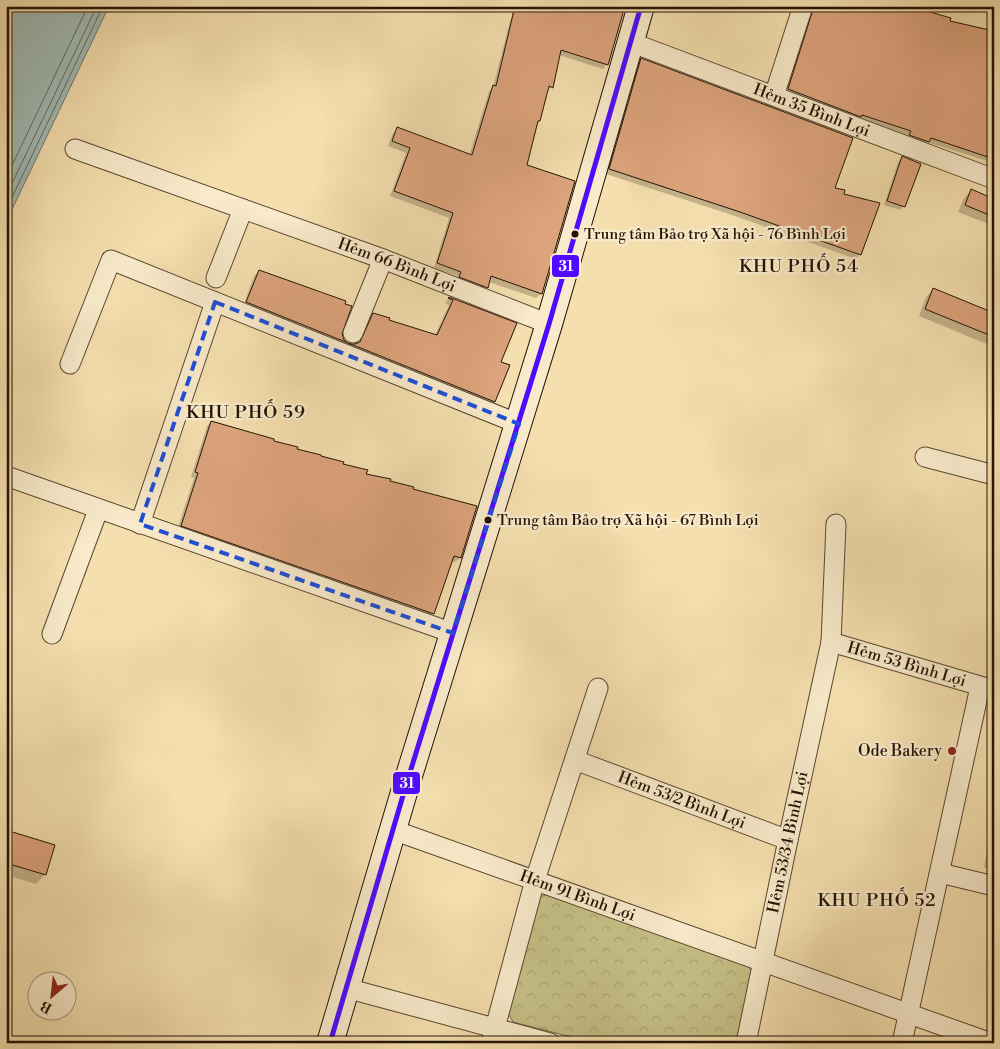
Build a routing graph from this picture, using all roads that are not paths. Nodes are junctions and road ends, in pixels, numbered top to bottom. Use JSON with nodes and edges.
{"nodes":[{"id":1,"x":641,"y":6,"type":"edge"},
{"id":2,"x":802,"y":6,"type":"edge"},
{"id":3,"x":630,"y":42,"type":"junction"},
{"id":4,"x":774,"y":96,"type":"junction"},
{"id":5,"x":75,"y":149,"type":"dead end"},
{"id":6,"x":994,"y":178,"type":"edge"},
{"id":7,"x":244,"y":209,"type":"junction"},
{"id":8,"x":383,"y":259,"type":"junction"},
{"id":9,"x":216,"y":278,"type":"dead end"},
{"id":10,"x":215,"y":302,"type":"junction"},
{"id":11,"x":549,"y":324,"type":"junction"},
{"id":12,"x":353,"y":333,"type":"dead end"},
{"id":13,"x":70,"y":364,"type":"dead end"},
{"id":14,"x":519,"y":424,"type":"junction"},
{"id":15,"x":925,"y":457,"type":"dead end"},
{"id":16,"x":994,"y":475,"type":"edge"},
{"id":17,"x":6,"y":476,"type":"edge"},
{"id":18,"x":98,"y":510,"type":"junction"},
{"id":19,"x":140,"y":524,"type":"junction"},
{"id":20,"x":836,"y":524,"type":"dead end"},
{"id":21,"x":453,"y":633,"type":"junction"},
{"id":22,"x":52,"y":634,"type":"dead end"},
{"id":23,"x":832,"y":642,"type":"junction"},
{"id":24,"x":598,"y":688,"type":"dead end"},
{"id":25,"x":987,"y":688,"type":"edge"},
{"id":26,"x":574,"y":760,"type":"junction"},
{"id":27,"x":393,"y":830,"type":"junction"},
{"id":28,"x":788,"y":840,"type":"junction"},
{"id":29,"x":940,"y":873,"type":"junction"},
{"id":30,"x":535,"y":880,"type":"junction"},
{"id":31,"x":994,"y":886,"type":"edge"},
{"id":32,"x":763,"y":962,"type":"junction"},
{"id":33,"x":346,"y":988,"type":"junction"},
{"id":34,"x":908,"y":1013,"type":"junction"},
{"id":35,"x":493,"y":1036,"type":"edge"},
{"id":36,"x":330,"y":1043,"type":"edge"},
{"id":37,"x":550,"y":1043,"type":"edge"},
{"id":38,"x":746,"y":1043,"type":"edge"},
{"id":39,"x":902,"y":1043,"type":"edge"},
{"id":40,"x":991,"y":1043,"type":"edge"}],
"edges":[{"from":1,"to":3,"type":"street"},
{"from":2,"to":4,"type":"street"},
{"from":3,"to":4,"type":"street","name":"Hẻm 35 Bình Lợi"},
{"from":3,"to":11,"type":"street"},
{"from":4,"to":6,"type":"street","name":"Hẻm 35 Bình Lợi"},
{"from":5,"to":7,"type":"street","name":"Hẻm 66 Bình Lợi"},
{"from":7,"to":8,"type":"street","name":"Hẻm 66 Bình Lợi"},
{"from":7,"to":9,"type":"street"},
{"from":8,"to":11,"type":"street","name":"Hẻm 66 Bình Lợi"},
{"from":8,"to":12,"type":"street"},
{"from":10,"to":13,"type":"street"},
{"from":10,"to":14,"type":"street"},
{"from":10,"to":19,"type":"street"},
{"from":11,"to":14,"type":"street"},
{"from":14,"to":21,"type":"street"},
{"from":15,"to":16,"type":"street"},
{"from":17,"to":18,"type":"street"},
{"from":18,"to":19,"type":"street"},
{"from":18,"to":22,"type":"street"},
{"from":19,"to":21,"type":"street"},
{"from":20,"to":23,"type":"street","name":"Hẻm 53/34 Bình Lợi"},
{"from":21,"to":27,"type":"street"},
{"from":23,"to":25,"type":"street","name":"Hẻm 53 Bình Lợi"},
{"from":23,"to":28,"type":"street","name":"Hẻm 53/34 Bình Lợi"},
{"from":24,"to":26,"type":"street"},
{"from":25,"to":29,"type":"street"},
{"from":26,"to":28,"type":"street","name":"Hẻm 53/2 Bình Lợi"},
{"from":26,"to":30,"type":"street"},
{"from":27,"to":30,"type":"street","name":"Hẻm 91 Bình Lợi"},
{"from":27,"to":33,"type":"street"},
{"from":28,"to":32,"type":"street","name":"Hẻm 53/34 Bình Lợi"},
{"from":29,"to":31,"type":"street"},
{"from":29,"to":34,"type":"street"},
{"from":30,"to":32,"type":"street","name":"Hẻm 91 Bình Lợi"},
{"from":30,"to":35,"type":"street"},
{"from":32,"to":34,"type":"street","name":"Hẻm 91 Bình Lợi"},
{"from":32,"to":38,"type":"street","name":"Hẻm 53/34 Bình Lợi"},
{"from":33,"to":35,"type":"street"},
{"from":33,"to":36,"type":"street"},
{"from":34,"to":39,"type":"street"},
{"from":34,"to":40,"type":"street","name":"Hẻm 91 Bình Lợi"},
{"from":35,"to":37,"type":"street"}]}
